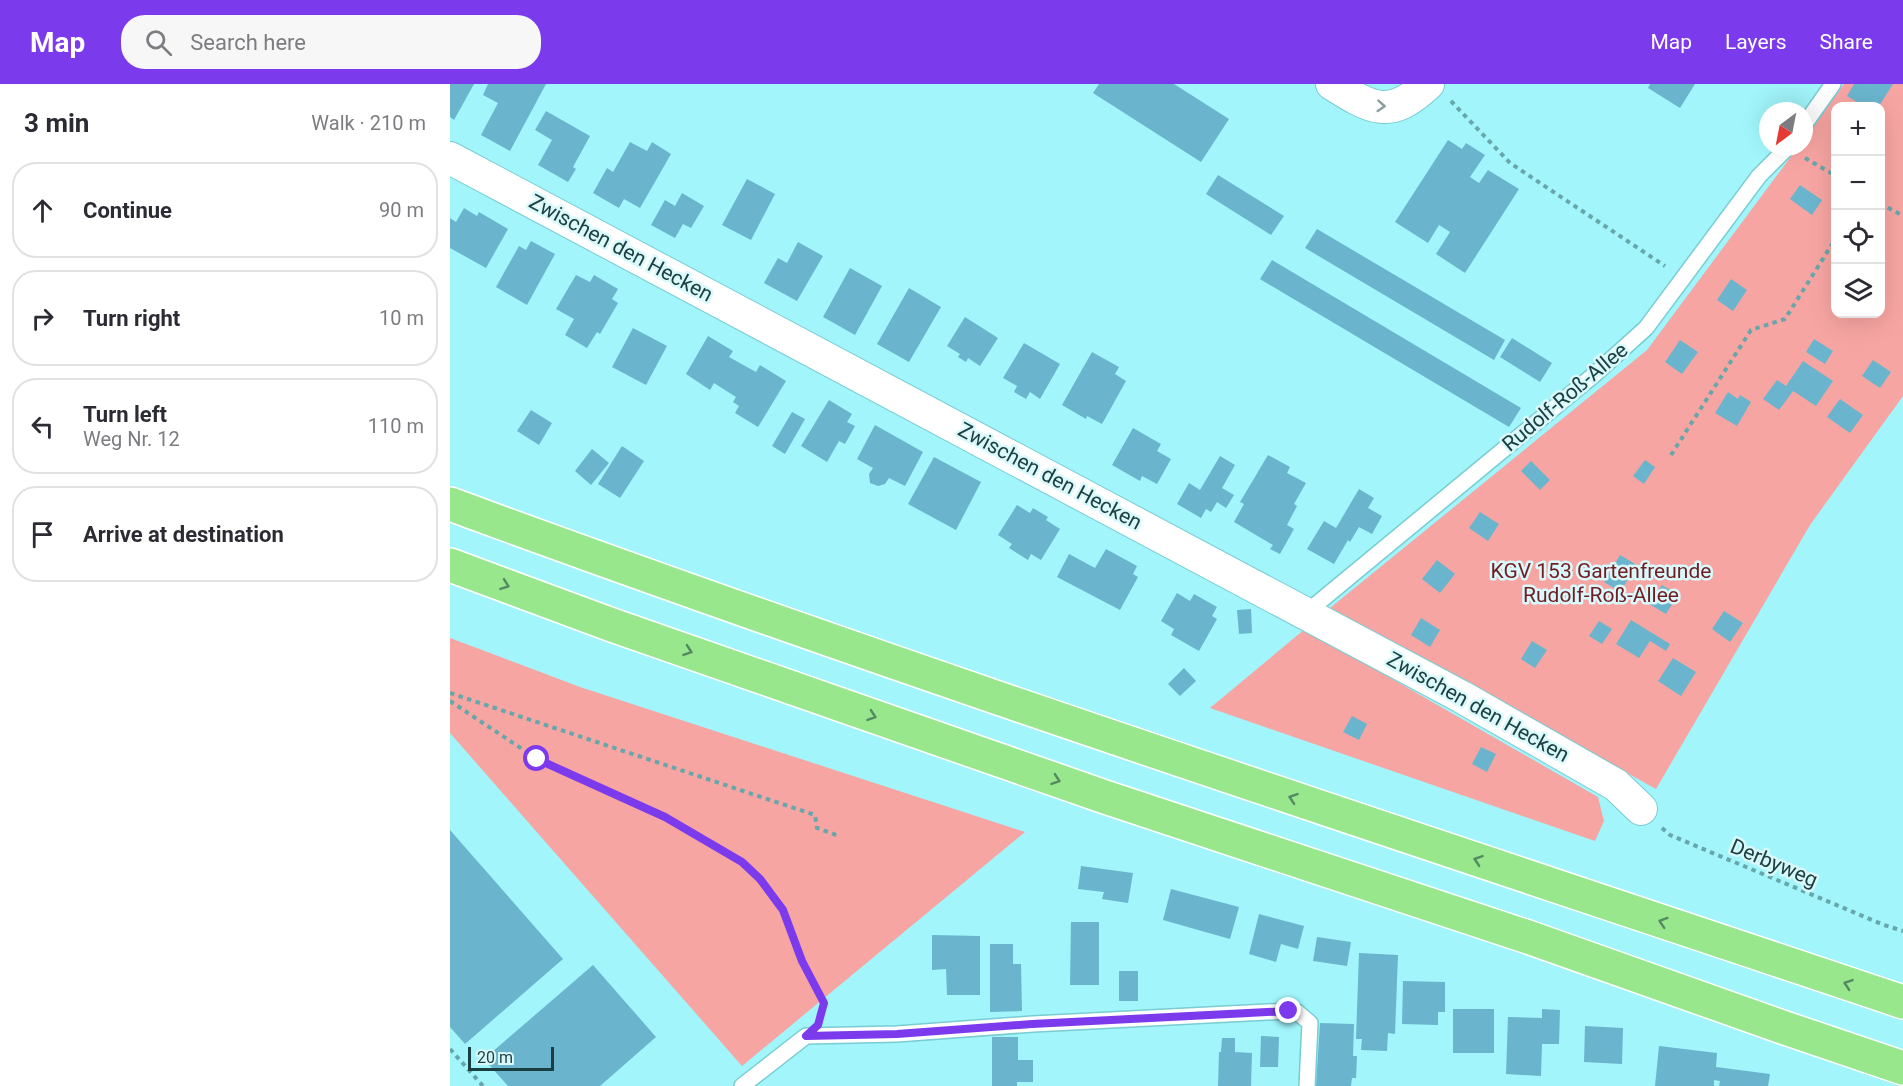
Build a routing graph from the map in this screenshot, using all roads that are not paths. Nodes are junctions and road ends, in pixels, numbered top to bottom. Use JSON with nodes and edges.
{"nodes":[{"id":1,"x":1332,"y":84,"type":"edge"},
{"id":2,"x":1833,"y":84,"type":"edge"},
{"id":3,"x":1439,"y":92,"type":"edge"},
{"id":4,"x":1813,"y":112,"type":"edge"},
{"id":5,"x":1779,"y":156,"type":"edge"},
{"id":6,"x":450,"y":158,"type":"edge"},
{"id":7,"x":450,"y":504,"type":"edge"},
{"id":8,"x":450,"y":565,"type":"edge"},
{"id":9,"x":1306,"y":612,"type":"junction"},
{"id":10,"x":1641,"y":809,"type":"road end"},
{"id":11,"x":1903,"y":1002,"type":"edge"},
{"id":12,"x":1903,"y":1068,"type":"edge"},
{"id":13,"x":742,"y":1086,"type":"edge"},
{"id":14,"x":1308,"y":1086,"type":"edge"}],
"edges":[{"from":1,"to":3,"type":"street","one_way":true},
{"from":2,"to":4,"type":"lane"},
{"from":5,"to":9,"type":"lane","name":"Rudolf-Roß-Allee"},
{"from":6,"to":9,"type":"street","name":"Zwischen den Hecken"},
{"from":11,"to":7,"type":"highway","one_way":true},
{"from":8,"to":12,"type":"highway","one_way":true},
{"from":9,"to":10,"type":"street","name":"Zwischen den Hecken"},
{"from":13,"to":14,"type":"lane"}]}
